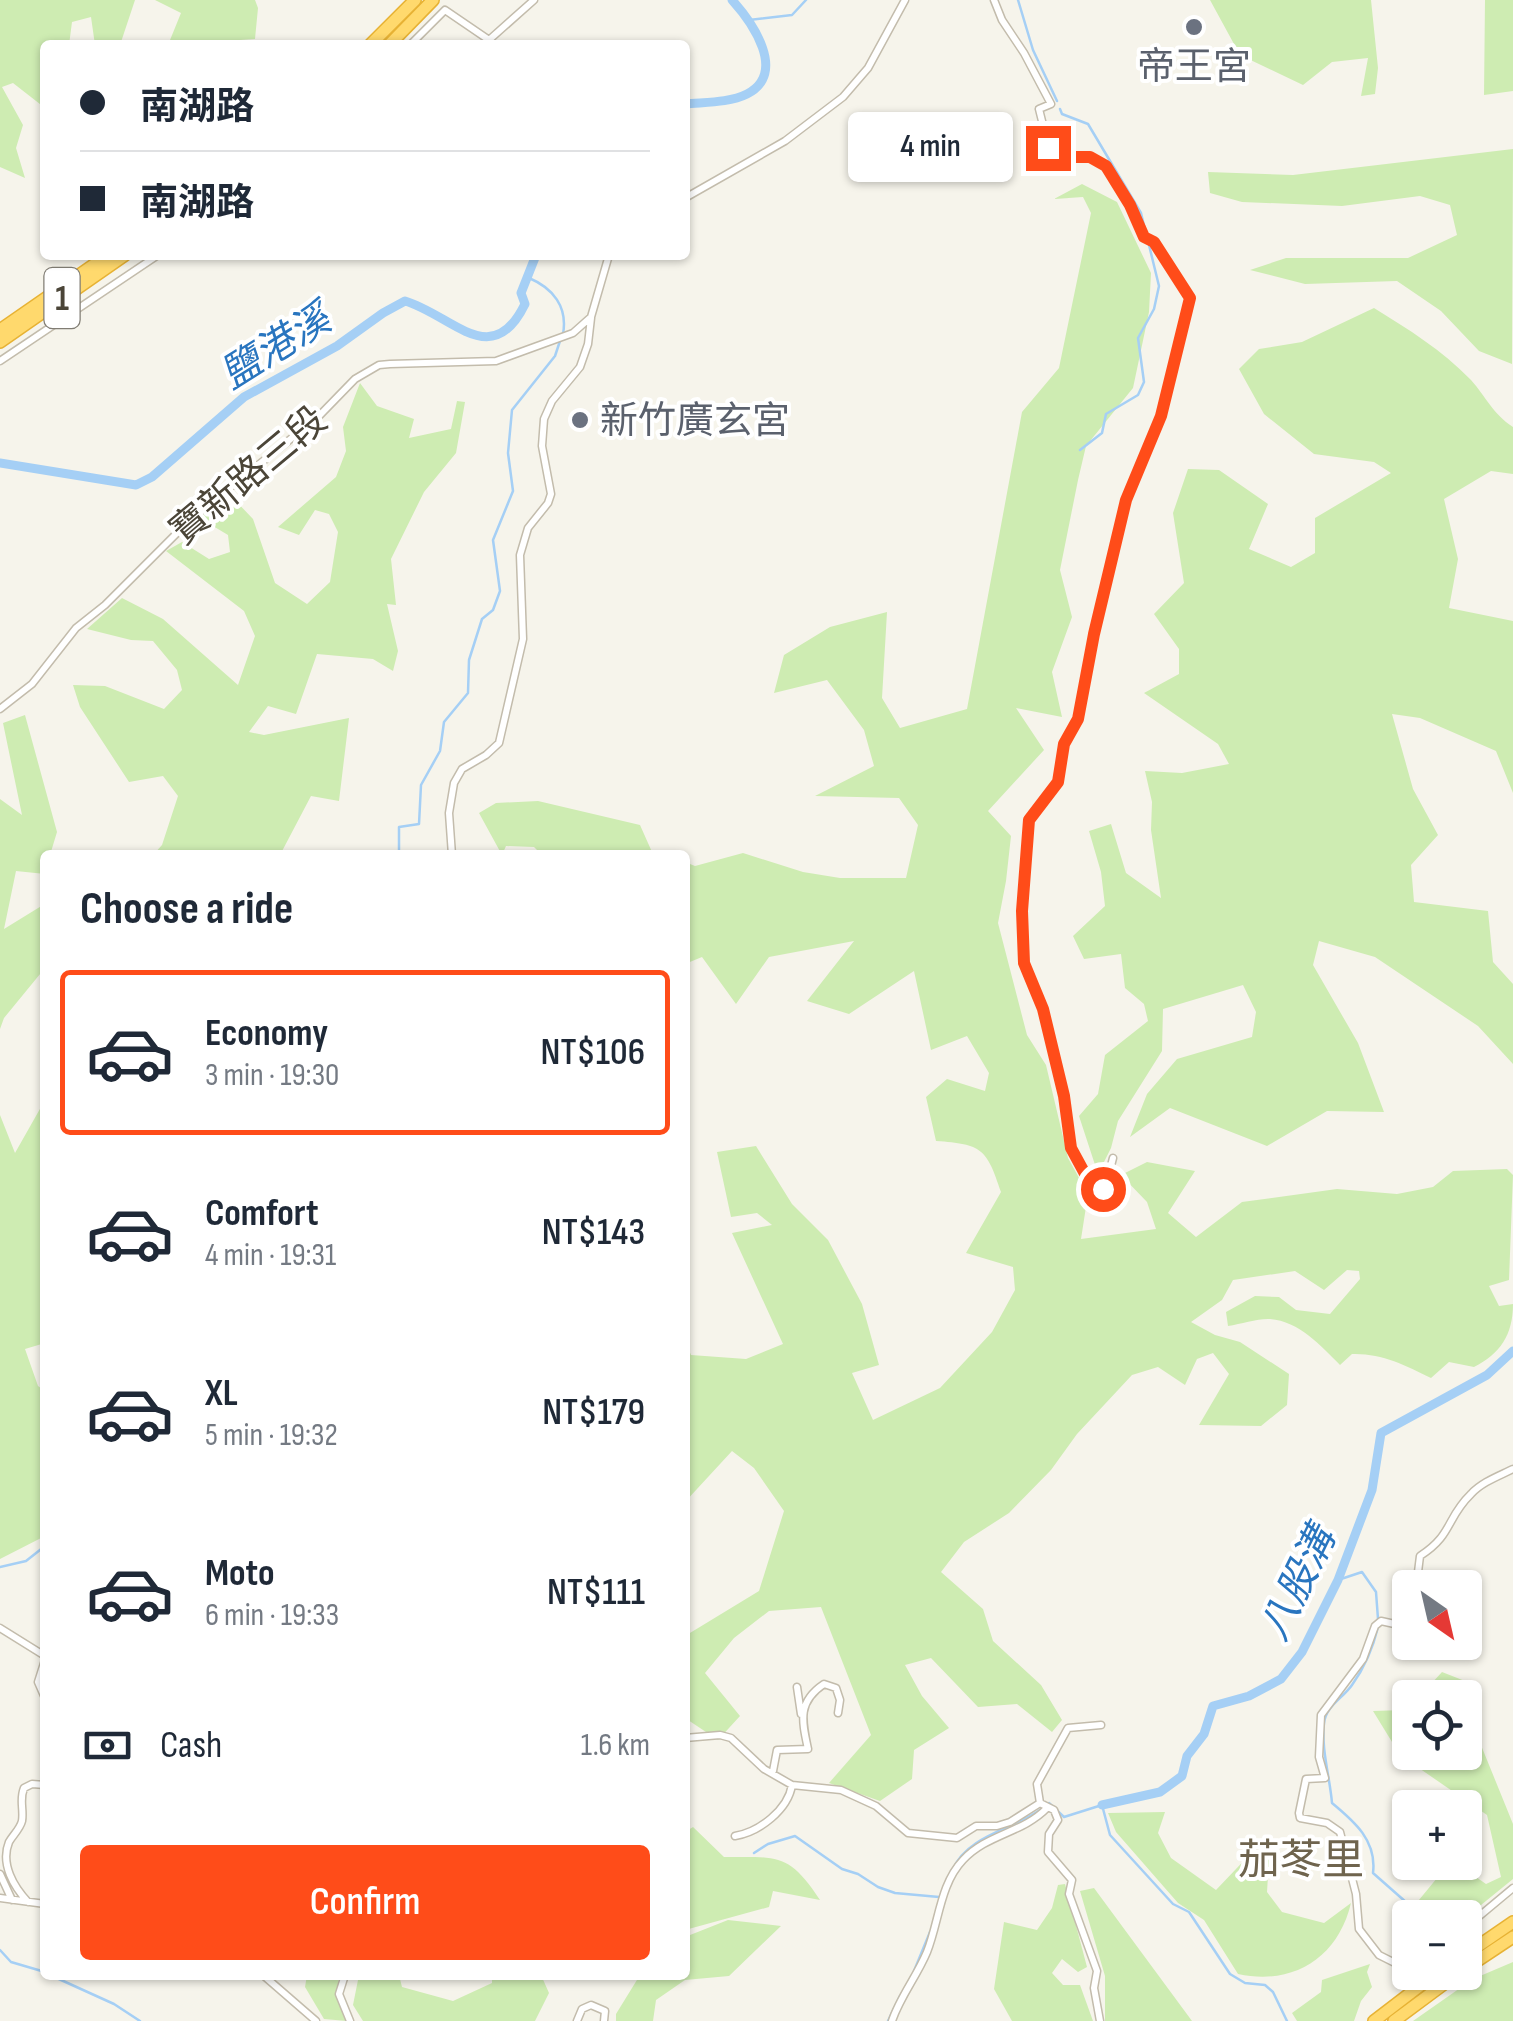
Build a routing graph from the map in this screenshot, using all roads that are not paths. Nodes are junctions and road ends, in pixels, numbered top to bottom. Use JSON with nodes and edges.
{"nodes":[{"id":1,"x":415,"y":0,"type":"edge"},
{"id":2,"x":434,"y":0,"type":"edge"},
{"id":3,"x":534,"y":0,"type":"edge"},
{"id":4,"x":905,"y":0,"type":"edge"},
{"id":5,"x":994,"y":0,"type":"edge"},
{"id":6,"x":375,"y":40,"type":"edge"},
{"id":7,"x":393,"y":40,"type":"edge"},
{"id":8,"x":415,"y":40,"type":"edge"},
{"id":9,"x":490,"y":40,"type":"edge"},
{"id":10,"x":490,"y":40,"type":"edge"},
{"id":11,"x":690,"y":195,"type":"edge"},
{"id":12,"x":101,"y":260,"type":"edge"},
{"id":13,"x":118,"y":260,"type":"edge"},
{"id":14,"x":151,"y":260,"type":"edge"},
{"id":15,"x":607,"y":260,"type":"edge"},
{"id":16,"x":591,"y":316,"type":"junction"},
{"id":17,"x":0,"y":330,"type":"edge"},
{"id":18,"x":0,"y":342,"type":"edge"},
{"id":19,"x":0,"y":361,"type":"edge"},
{"id":20,"x":0,"y":709,"type":"edge"},
{"id":21,"x":452,"y":850,"type":"edge"},
{"id":22,"x":1113,"y":1158,"type":"dead end"},
{"id":23,"x":1513,"y":1469,"type":"edge"},
{"id":24,"x":1417,"y":1570,"type":"edge"},
{"id":25,"x":1392,"y":1624,"type":"edge"},
{"id":26,"x":0,"y":1628,"type":"edge"},
{"id":27,"x":40,"y":1655,"type":"edge"},
{"id":28,"x":797,"y":1688,"type":"dead end"},
{"id":29,"x":838,"y":1712,"type":"dead end"},
{"id":30,"x":801,"y":1716,"type":"junction"},
{"id":31,"x":1101,"y":1725,"type":"dead end"},
{"id":32,"x":690,"y":1738,"type":"edge"},
{"id":33,"x":772,"y":1772,"type":"junction"},
{"id":34,"x":792,"y":1784,"type":"junction"},
{"id":35,"x":40,"y":1785,"type":"edge"},
{"id":36,"x":1043,"y":1805,"type":"junction"},
{"id":37,"x":735,"y":1836,"type":"dead end"},
{"id":38,"x":0,"y":1874,"type":"edge"},
{"id":39,"x":1513,"y":1888,"type":"edge"},
{"id":40,"x":0,"y":1898,"type":"edge"},
{"id":41,"x":12,"y":1901,"type":"junction"},
{"id":42,"x":28,"y":1902,"type":"junction"},
{"id":43,"x":40,"y":1903,"type":"edge"},
{"id":44,"x":1482,"y":1914,"type":"edge"},
{"id":45,"x":1513,"y":1922,"type":"edge"},
{"id":46,"x":1513,"y":1937,"type":"edge"},
{"id":47,"x":1482,"y":1943,"type":"edge"},
{"id":48,"x":1482,"y":1958,"type":"edge"},
{"id":49,"x":1392,"y":1962,"type":"edge"},
{"id":50,"x":270,"y":1980,"type":"edge"},
{"id":51,"x":343,"y":1980,"type":"edge"},
{"id":52,"x":1424,"y":1990,"type":"joint"},
{"id":53,"x":316,"y":2021,"type":"edge"},
{"id":54,"x":350,"y":2021,"type":"edge"},
{"id":55,"x":576,"y":2021,"type":"edge"},
{"id":56,"x":604,"y":2021,"type":"edge"},
{"id":57,"x":892,"y":2021,"type":"edge"},
{"id":58,"x":1100,"y":2021,"type":"edge"},
{"id":59,"x":1374,"y":2021,"type":"edge"},
{"id":60,"x":1394,"y":2021,"type":"edge"}],
"edges":[{"from":1,"to":6,"type":"highway"},
{"from":2,"to":7,"type":"highway"},
{"from":3,"to":9,"type":"street"},
{"from":4,"to":11,"type":"street"},
{"from":5,"to":22,"type":"street"},
{"from":8,"to":10,"type":"street"},
{"from":12,"to":17,"type":"highway","number":"1"},
{"from":13,"to":18,"type":"highway","number":"1"},
{"from":14,"to":19,"type":"street"},
{"from":15,"to":16,"type":"street"},
{"from":16,"to":20,"type":"street","name":"寶新路三段"},
{"from":16,"to":21,"type":"street"},
{"from":23,"to":24,"type":"street"},
{"from":25,"to":49,"type":"street"},
{"from":26,"to":27,"type":"street"},
{"from":28,"to":30,"type":"street"},
{"from":29,"to":30,"type":"street"},
{"from":30,"to":33,"type":"street"},
{"from":31,"to":36,"type":"street"},
{"from":32,"to":33,"type":"street"},
{"from":33,"to":34,"type":"street"},
{"from":34,"to":36,"type":"street"},
{"from":34,"to":37,"type":"street"},
{"from":35,"to":42,"type":"street"},
{"from":36,"to":57,"type":"street"},
{"from":36,"to":58,"type":"street"},
{"from":38,"to":41,"type":"street"},
{"from":39,"to":44,"type":"street"},
{"from":40,"to":41,"type":"street"},
{"from":41,"to":42,"type":"street"},
{"from":42,"to":43,"type":"street"},
{"from":45,"to":47,"type":"highway"},
{"from":46,"to":48,"type":"highway"},
{"from":50,"to":53,"type":"street"},
{"from":51,"to":54,"type":"street"},
{"from":52,"to":59,"type":"highway"},
{"from":52,"to":60,"type":"highway"},
{"from":55,"to":56,"type":"street"}]}
